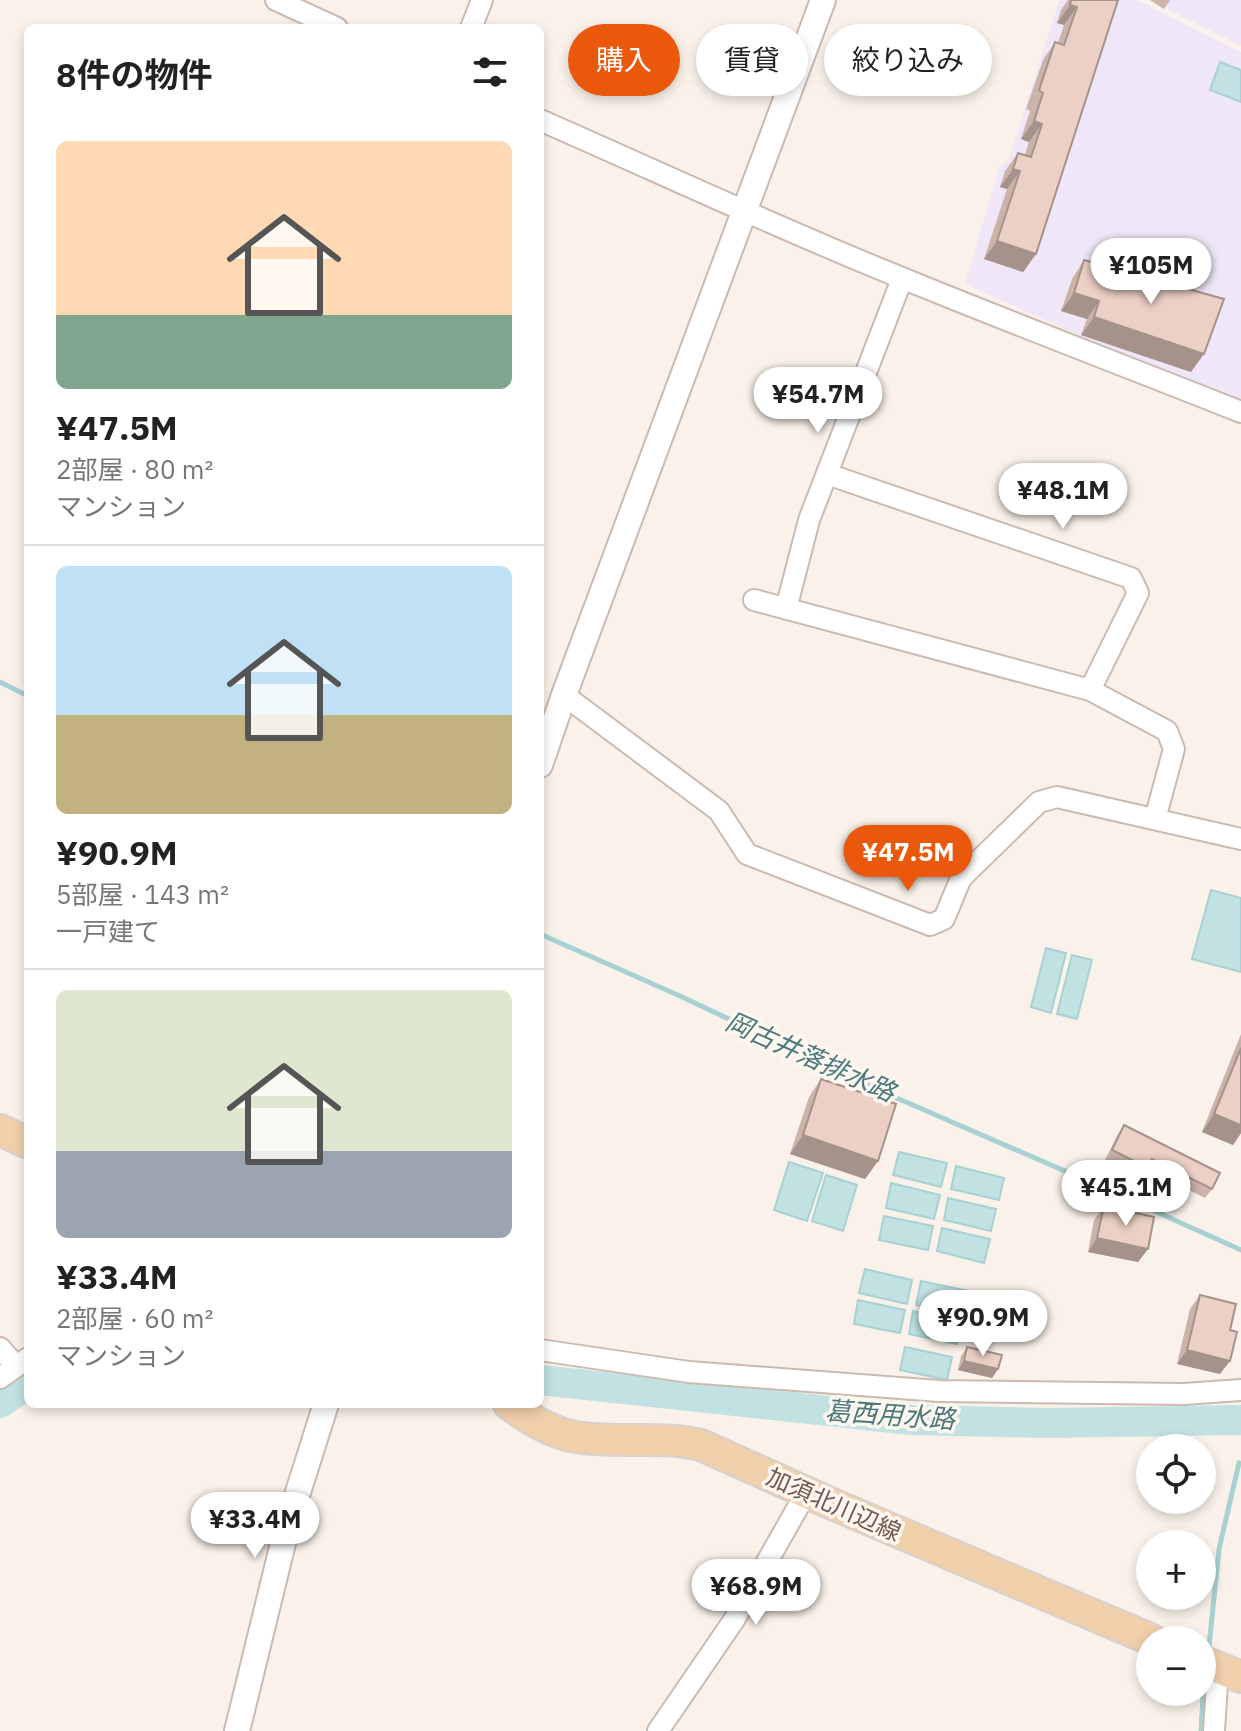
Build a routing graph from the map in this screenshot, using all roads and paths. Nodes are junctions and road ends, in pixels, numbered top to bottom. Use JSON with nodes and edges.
{"nodes":[{"id":1,"x":276,"y":0,"type":"edge"},
{"id":2,"x":482,"y":0,"type":"edge"},
{"id":3,"x":823,"y":0,"type":"edge"},
{"id":4,"x":328,"y":24,"type":"edge"},
{"id":5,"x":473,"y":24,"type":"edge"},
{"id":6,"x":544,"y":122,"type":"edge"},
{"id":7,"x":745,"y":210,"type":"junction"},
{"id":8,"x":902,"y":279,"type":"junction"},
{"id":9,"x":1241,"y":412,"type":"edge"},
{"id":10,"x":827,"y":474,"type":"junction"},
{"id":11,"x":754,"y":600,"type":"dead end"},
{"id":12,"x":786,"y":609,"type":"junction"},
{"id":13,"x":1090,"y":690,"type":"junction"},
{"id":14,"x":564,"y":695,"type":"junction"},
{"id":15,"x":544,"y":753,"type":"edge"},
{"id":16,"x":1155,"y":819,"type":"junction"},
{"id":17,"x":1241,"y":839,"type":"edge"},
{"id":18,"x":0,"y":1130,"type":"edge"},
{"id":19,"x":24,"y":1141,"type":"edge"},
{"id":20,"x":0,"y":1348,"type":"edge"},
{"id":21,"x":544,"y":1351,"type":"edge"},
{"id":22,"x":15,"y":1367,"type":"edge"},
{"id":23,"x":1241,"y":1390,"type":"edge"},
{"id":24,"x":325,"y":1408,"type":"edge"},
{"id":25,"x":514,"y":1408,"type":"edge"},
{"id":26,"x":806,"y":1493,"type":"junction"},
{"id":27,"x":1136,"y":1633,"type":"edge"},
{"id":28,"x":1214,"y":1706,"type":"edge"},
{"id":29,"x":237,"y":1731,"type":"edge"},
{"id":30,"x":658,"y":1731,"type":"edge"},
{"id":31,"x":1214,"y":1731,"type":"edge"}],
"edges":[{"from":1,"to":4,"type":"street"},
{"from":2,"to":5,"type":"street"},
{"from":3,"to":7,"type":"street"},
{"from":6,"to":7,"type":"street"},
{"from":7,"to":8,"type":"street"},
{"from":7,"to":14,"type":"street"},
{"from":8,"to":9,"type":"street"},
{"from":8,"to":10,"type":"street"},
{"from":10,"to":12,"type":"street"},
{"from":10,"to":13,"type":"street"},
{"from":11,"to":12,"type":"street"},
{"from":12,"to":13,"type":"street"},
{"from":13,"to":16,"type":"street"},
{"from":14,"to":15,"type":"street"},
{"from":14,"to":16,"type":"street"},
{"from":16,"to":17,"type":"street"},
{"from":18,"to":19,"type":"main road"},
{"from":20,"to":22,"type":"street"},
{"from":21,"to":23,"type":"street"},
{"from":24,"to":29,"type":"street"},
{"from":25,"to":26,"type":"main road","name":"加須北川辺線"},
{"from":26,"to":27,"type":"main road","name":"加須北川辺線"},
{"from":26,"to":30,"type":"street"},
{"from":28,"to":31,"type":"street"}]}
